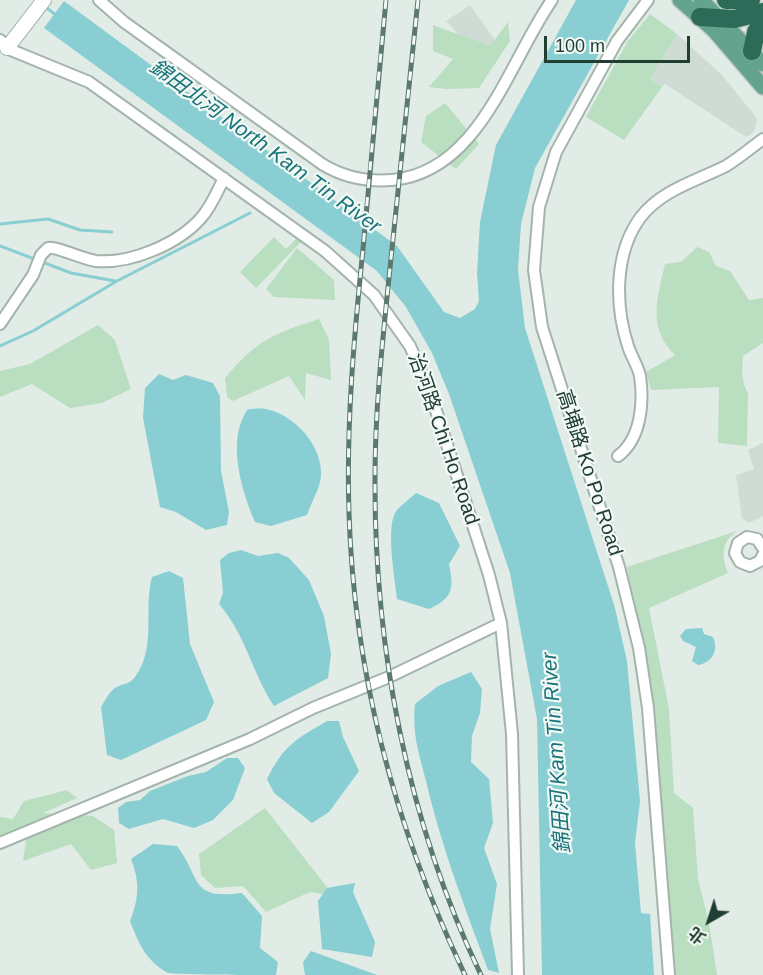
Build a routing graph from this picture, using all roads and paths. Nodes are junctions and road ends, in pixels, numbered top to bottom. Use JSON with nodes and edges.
{"nodes":[{"id":1,"x":44,"y":0,"type":"edge"},
{"id":2,"x":99,"y":0,"type":"edge"},
{"id":3,"x":552,"y":0,"type":"edge"},
{"id":4,"x":648,"y":0,"type":"edge"},
{"id":5,"x":680,"y":0,"type":"edge"},
{"id":6,"x":726,"y":0,"type":"edge"},
{"id":7,"x":751,"y":0,"type":"edge"},
{"id":8,"x":700,"y":8,"type":"edge"},
{"id":9,"x":763,"y":12,"type":"edge"},
{"id":10,"x":723,"y":20,"type":"junction"},
{"id":11,"x":763,"y":22,"type":"edge"},
{"id":12,"x":2,"y":47,"type":"edge"},
{"id":13,"x":758,"y":58,"type":"edge"},
{"id":14,"x":763,"y":87,"type":"edge"},
{"id":15,"x":763,"y":139,"type":"edge"},
{"id":16,"x":224,"y":178,"type":"junction"},
{"id":17,"x":0,"y":324,"type":"edge"},
{"id":18,"x":618,"y":456,"type":"dead end"},
{"id":19,"x":501,"y":623,"type":"junction"},
{"id":20,"x":0,"y":843,"type":"edge"},
{"id":21,"x":518,"y":975,"type":"edge"},
{"id":22,"x":669,"y":975,"type":"edge"}],
"edges":[{"from":1,"to":12,"type":"street"},
{"from":2,"to":3,"type":"street"},
{"from":4,"to":22,"type":"street","name":"高埔路 Ko Po Road"},
{"from":5,"to":8,"type":"main road"},
{"from":6,"to":7,"type":"highway"},
{"from":8,"to":10,"type":"highway"},
{"from":8,"to":14,"type":"main road"},
{"from":9,"to":10,"type":"highway"},
{"from":10,"to":13,"type":"main road"},
{"from":11,"to":13,"type":"highway"},
{"from":12,"to":16,"type":"street","name":"治河路 Chi Ho Road"},
{"from":15,"to":18,"type":"street"},
{"from":16,"to":17,"type":"street"},
{"from":16,"to":19,"type":"street","name":"治河路 Chi Ho Road"},
{"from":19,"to":20,"type":"street"},
{"from":19,"to":21,"type":"street","name":"治河路 Chi Ho Road"}]}
